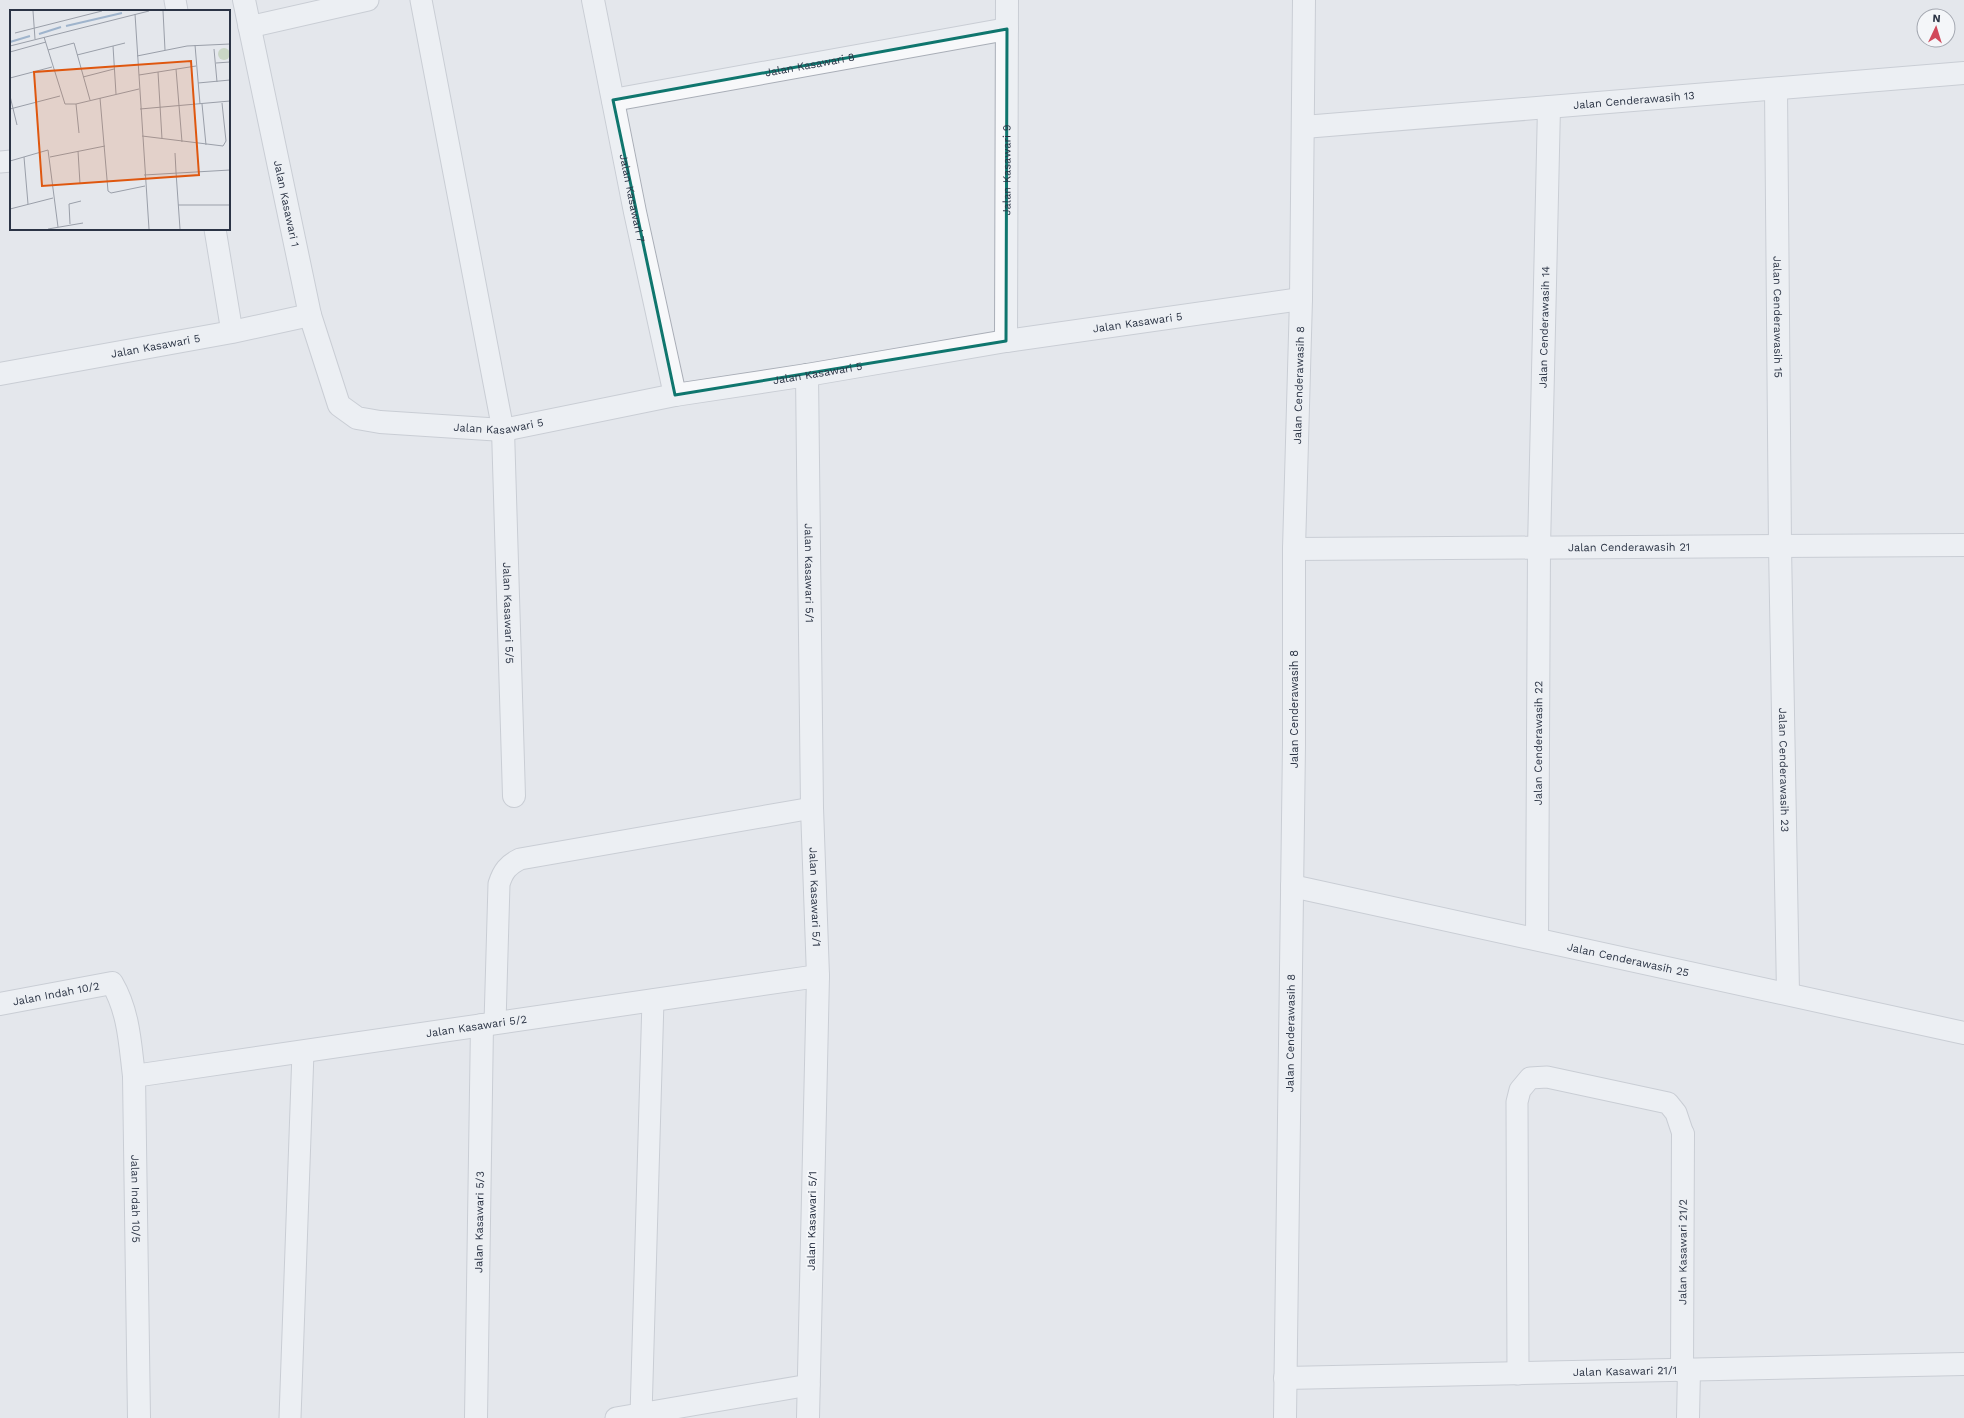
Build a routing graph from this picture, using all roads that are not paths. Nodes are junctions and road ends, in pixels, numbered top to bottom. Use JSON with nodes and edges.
{"nodes":[{"id":1,"x":175,"y":0,"type":"edge"},
{"id":2,"x":244,"y":0,"type":"edge"},
{"id":3,"x":368,"y":0,"type":"edge"},
{"id":4,"x":421,"y":0,"type":"edge"},
{"id":5,"x":593,"y":0,"type":"edge"},
{"id":6,"x":1007,"y":0,"type":"edge"},
{"id":7,"x":1304,"y":0,"type":"edge"},
{"id":8,"x":177,"y":10,"type":"edge"},
{"id":9,"x":249,"y":28,"type":"junction"},
{"id":10,"x":1007,"y":29,"type":"junction"},
{"id":11,"x":1964,"y":73,"type":"edge"},
{"id":12,"x":1776,"y":89,"type":"junction"},
{"id":13,"x":613,"y":100,"type":"junction"},
{"id":14,"x":1549,"y":107,"type":"junction"},
{"id":15,"x":1304,"y":127,"type":"junction"},
{"id":16,"x":10,"y":160,"type":"edge"},
{"id":17,"x":0,"y":162,"type":"edge"},
{"id":18,"x":215,"y":230,"type":"edge"},
{"id":19,"x":1301,"y":299,"type":"junction"},
{"id":20,"x":310,"y":315,"type":"junction"},
{"id":21,"x":232,"y":332,"type":"junction"},
{"id":22,"x":1006,"y":341,"type":"junction"},
{"id":23,"x":0,"y":374,"type":"edge"},
{"id":24,"x":807,"y":375,"type":"junction"},
{"id":25,"x":675,"y":395,"type":"junction"},
{"id":26,"x":339,"y":405,"type":"joint"},
{"id":27,"x":503,"y":430,"type":"junction"},
{"id":28,"x":1964,"y":545,"type":"edge"},
{"id":29,"x":1780,"y":546,"type":"junction"},
{"id":30,"x":1539,"y":548,"type":"junction"},
{"id":31,"x":1294,"y":549,"type":"junction"},
{"id":32,"x":514,"y":796,"type":"dead end"},
{"id":33,"x":812,"y":808,"type":"junction"},
{"id":34,"x":1292,"y":886,"type":"junction"},
{"id":35,"x":1537,"y":939,"type":"junction"},
{"id":36,"x":818,"y":976,"type":"junction"},
{"id":37,"x":112,"y":983,"type":"joint"},
{"id":38,"x":1788,"y":993,"type":"junction"},
{"id":39,"x":653,"y":1000,"type":"junction"},
{"id":40,"x":0,"y":1004,"type":"edge"},
{"id":41,"x":489,"y":1024,"type":"junction"},
{"id":42,"x":1964,"y":1033,"type":"edge"},
{"id":43,"x":303,"y":1052,"type":"junction"},
{"id":44,"x":134,"y":1076,"type":"junction"},
{"id":45,"x":1683,"y":1134,"type":"joint"},
{"id":46,"x":1964,"y":1364,"type":"edge"},
{"id":47,"x":1685,"y":1371,"type":"junction"},
{"id":48,"x":1518,"y":1374,"type":"junction"},
{"id":49,"x":1285,"y":1378,"type":"junction"},
{"id":50,"x":809,"y":1385,"type":"junction"},
{"id":51,"x":641,"y":1415,"type":"junction"},
{"id":52,"x":139,"y":1418,"type":"edge"},
{"id":53,"x":290,"y":1418,"type":"edge"},
{"id":54,"x":476,"y":1418,"type":"edge"},
{"id":55,"x":616,"y":1418,"type":"edge"},
{"id":56,"x":808,"y":1418,"type":"edge"},
{"id":57,"x":1285,"y":1418,"type":"edge"},
{"id":58,"x":1688,"y":1418,"type":"edge"}],
"edges":[{"from":1,"to":8,"type":"lane"},
{"from":2,"to":9,"type":"street","name":"Jalan Kasawari 1"},
{"from":3,"to":9,"type":"lane"},
{"from":4,"to":27,"type":"lane"},
{"from":5,"to":13,"type":"street","name":"Jalan Kasawari 7"},
{"from":6,"to":10,"type":"street","name":"Jalan Kasawari 9"},
{"from":7,"to":15,"type":"street","name":"Jalan Cenderawasih 8"},
{"from":9,"to":20,"type":"street","name":"Jalan Kasawari 1"},
{"from":10,"to":13,"type":"street","name":"Jalan Kasawari 8"},
{"from":10,"to":22,"type":"street","name":"Jalan Kasawari 9"},
{"from":11,"to":12,"type":"street","name":"Jalan Cenderawasih 13"},
{"from":12,"to":14,"type":"street","name":"Jalan Cenderawasih 13"},
{"from":12,"to":29,"type":"street","name":"Jalan Cenderawasih 15"},
{"from":13,"to":25,"type":"street","name":"Jalan Kasawari 7"},
{"from":14,"to":15,"type":"street","name":"Jalan Cenderawasih 13"},
{"from":14,"to":30,"type":"street","name":"Jalan Cenderawasih 14"},
{"from":15,"to":19,"type":"street","name":"Jalan Cenderawasih 8"},
{"from":16,"to":17,"type":"lane"},
{"from":18,"to":21,"type":"lane"},
{"from":19,"to":22,"type":"street","name":"Jalan Kasawari 5"},
{"from":19,"to":31,"type":"street","name":"Jalan Cenderawasih 8"},
{"from":20,"to":21,"type":"street","name":"Jalan Kasawari 5"},
{"from":20,"to":26,"type":"street","name":"Jalan Kasawari 1"},
{"from":21,"to":23,"type":"street","name":"Jalan Kasawari 5"},
{"from":22,"to":24,"type":"street","name":"Jalan Kasawari 5"},
{"from":24,"to":25,"type":"street","name":"Jalan Kasawari 5"},
{"from":24,"to":33,"type":"street","name":"Jalan Kasawari 5/1"},
{"from":25,"to":27,"type":"street","name":"Jalan Kasawari 5"},
{"from":26,"to":27,"type":"street","name":"Jalan Kasawari 5"},
{"from":27,"to":32,"type":"street","name":"Jalan Kasawari 5/5"},
{"from":28,"to":29,"type":"street","name":"Jalan Cenderawasih 21"},
{"from":29,"to":30,"type":"street","name":"Jalan Cenderawasih 21"},
{"from":29,"to":38,"type":"street","name":"Jalan Cenderawasih 23"},
{"from":30,"to":31,"type":"street","name":"Jalan Cenderawasih 21"},
{"from":30,"to":35,"type":"street","name":"Jalan Cenderawasih 22"},
{"from":31,"to":34,"type":"street","name":"Jalan Cenderawasih 8"},
{"from":33,"to":36,"type":"street","name":"Jalan Kasawari 5/1"},
{"from":33,"to":41,"type":"lane"},
{"from":34,"to":35,"type":"street","name":"Jalan Cenderawasih 25"},
{"from":34,"to":49,"type":"street","name":"Jalan Cenderawasih 8"},
{"from":35,"to":38,"type":"street","name":"Jalan Cenderawasih 25"},
{"from":36,"to":39,"type":"street","name":"Jalan Kasawari 5/2"},
{"from":36,"to":50,"type":"street","name":"Jalan Kasawari 5/1"},
{"from":37,"to":40,"type":"street","name":"Jalan Indah 10/2"},
{"from":37,"to":44,"type":"street","name":"Jalan Indah 10/5"},
{"from":38,"to":42,"type":"street","name":"Jalan Cenderawasih 25"},
{"from":39,"to":41,"type":"street","name":"Jalan Kasawari 5/2"},
{"from":39,"to":51,"type":"lane"},
{"from":41,"to":43,"type":"street","name":"Jalan Kasawari 5/2"},
{"from":41,"to":54,"type":"street","name":"Jalan Kasawari 5/3"},
{"from":43,"to":44,"type":"street","name":"Jalan Kasawari 5/2"},
{"from":43,"to":53,"type":"lane"},
{"from":44,"to":52,"type":"street","name":"Jalan Indah 10/5"},
{"from":45,"to":47,"type":"street","name":"Jalan Kasawari 21/2"},
{"from":45,"to":48,"type":"lane"},
{"from":46,"to":47,"type":"street","name":"Jalan Kasawari 21/1"},
{"from":47,"to":48,"type":"street","name":"Jalan Kasawari 21/1"},
{"from":47,"to":58,"type":"street","name":"Jalan Kasawari 21/2"},
{"from":48,"to":49,"type":"street","name":"Jalan Kasawari 21/1"},
{"from":49,"to":57,"type":"street","name":"Jalan Cenderawasih 8"},
{"from":50,"to":51,"type":"lane"},
{"from":50,"to":56,"type":"street","name":"Jalan Kasawari 5/1"},
{"from":51,"to":55,"type":"lane"}]}
